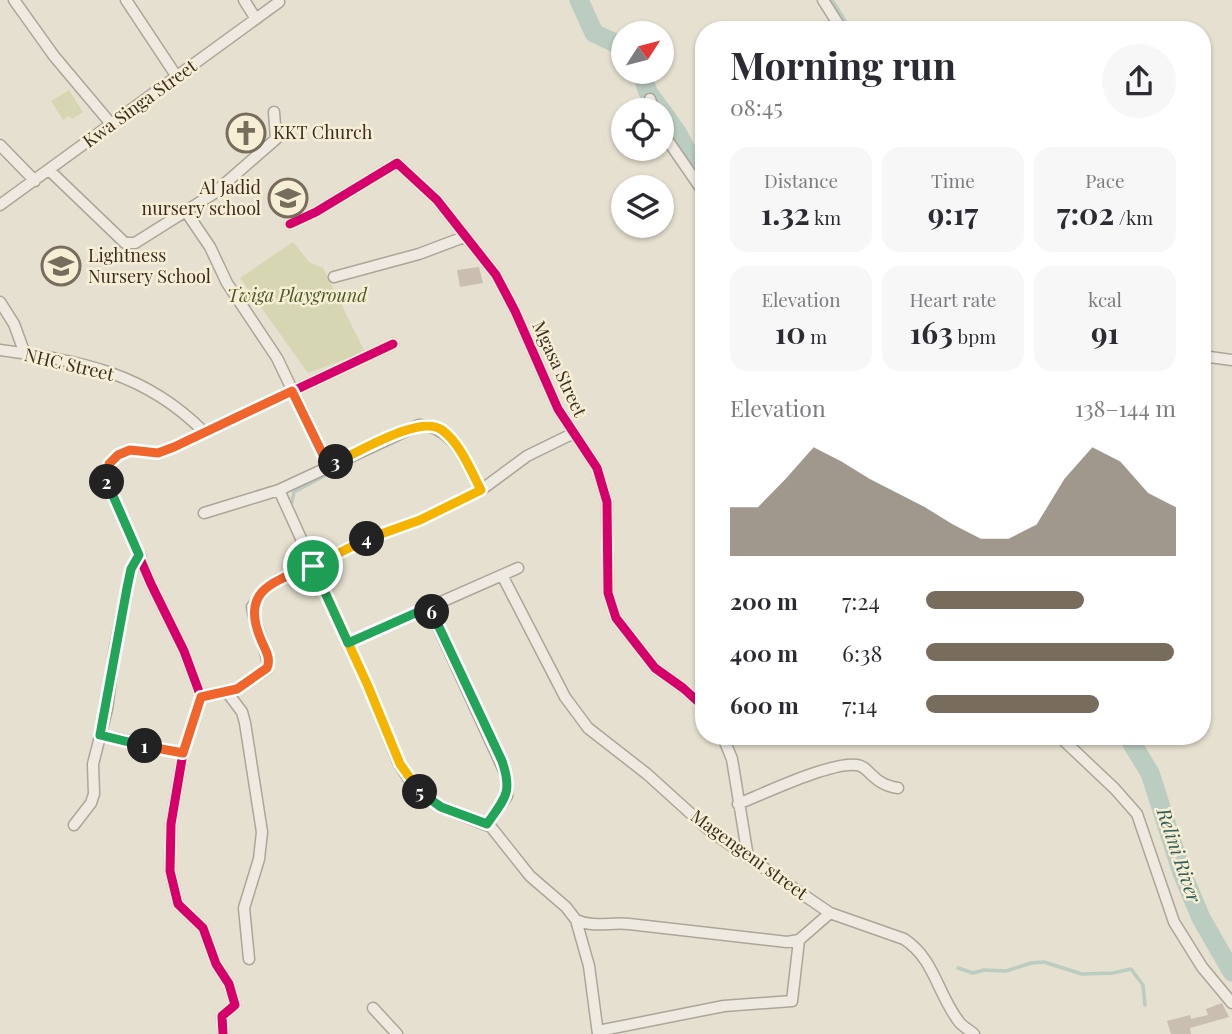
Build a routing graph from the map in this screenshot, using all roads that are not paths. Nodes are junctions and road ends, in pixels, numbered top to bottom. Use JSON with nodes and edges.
{"nodes":[{"id":1,"x":13,"y":0,"type":"edge"},
{"id":2,"x":126,"y":0,"type":"edge"},
{"id":3,"x":244,"y":0,"type":"edge"},
{"id":4,"x":823,"y":0,"type":"edge"},
{"id":5,"x":279,"y":2,"type":"dead end"},
{"id":6,"x":256,"y":19,"type":"junction"},
{"id":7,"x":836,"y":21,"type":"edge"},
{"id":8,"x":177,"y":77,"type":"junction"},
{"id":9,"x":274,"y":113,"type":"dead end"},
{"id":10,"x":112,"y":125,"type":"junction"},
{"id":11,"x":0,"y":145,"type":"edge"},
{"id":12,"x":674,"y":149,"type":"edge"},
{"id":13,"x":49,"y":170,"type":"junction"},
{"id":14,"x":695,"y":180,"type":"edge"},
{"id":15,"x":35,"y":181,"type":"junction"},
{"id":16,"x":0,"y":205,"type":"edge"},
{"id":17,"x":187,"y":213,"type":"junction"},
{"id":18,"x":290,"y":224,"type":"dead end"},
{"id":19,"x":464,"y":237,"type":"junction"},
{"id":20,"x":334,"y":277,"type":"dead end"},
{"id":21,"x":0,"y":302,"type":"edge"},
{"id":22,"x":393,"y":344,"type":"dead end"},
{"id":23,"x":0,"y":350,"type":"edge"},
{"id":24,"x":25,"y":354,"type":"junction"},
{"id":25,"x":1211,"y":357,"type":"edge"},
{"id":26,"x":1232,"y":360,"type":"edge"},
{"id":27,"x":292,"y":391,"type":"junction"},
{"id":28,"x":204,"y":432,"type":"junction"},
{"id":29,"x":572,"y":434,"type":"junction"},
{"id":30,"x":328,"y":465,"type":"junction"},
{"id":31,"x":279,"y":490,"type":"junction"},
{"id":32,"x":481,"y":490,"type":"junction"},
{"id":33,"x":204,"y":513,"type":"dead end"},
{"id":34,"x":139,"y":555,"type":"junction"},
{"id":35,"x":313,"y":566,"type":"junction"},
{"id":36,"x":518,"y":568,"type":"dead end"},
{"id":37,"x":502,"y":575,"type":"junction"},
{"id":38,"x":429,"y":607,"type":"junction"},
{"id":39,"x":348,"y":643,"type":"junction"},
{"id":40,"x":228,"y":692,"type":"junction"},
{"id":41,"x":201,"y":697,"type":"junction"},
{"id":42,"x":695,"y":698,"type":"edge"},
{"id":43,"x":100,"y":735,"type":"junction"},
{"id":44,"x":726,"y":745,"type":"edge"},
{"id":45,"x":1068,"y":745,"type":"edge"},
{"id":46,"x":183,"y":753,"type":"junction"},
{"id":47,"x":898,"y":788,"type":"dead end"},
{"id":48,"x":738,"y":804,"type":"junction"},
{"id":49,"x":487,"y":824,"type":"junction"},
{"id":50,"x":74,"y":825,"type":"dead end"},
{"id":51,"x":748,"y":857,"type":"junction"},
{"id":52,"x":830,"y":913,"type":"junction"},
{"id":53,"x":576,"y":920,"type":"junction"},
{"id":54,"x":799,"y":940,"type":"junction"},
{"id":55,"x":249,"y":959,"type":"dead end"},
{"id":56,"x":1232,"y":1003,"type":"edge"},
{"id":57,"x":373,"y":1008,"type":"dead end"},
{"id":58,"x":598,"y":1032,"type":"edge"},
{"id":59,"x":223,"y":1034,"type":"edge"},
{"id":60,"x":397,"y":1034,"type":"edge"},
{"id":61,"x":974,"y":1034,"type":"edge"}],
"edges":[{"from":1,"to":10,"type":"street"},
{"from":2,"to":8,"type":"street"},
{"from":3,"to":6,"type":"street"},
{"from":4,"to":7,"type":"street"},
{"from":5,"to":6,"type":"street","name":"Kwa Singa Street"},
{"from":6,"to":8,"type":"street","name":"Kwa Singa Street"},
{"from":8,"to":10,"type":"street","name":"Kwa Singa Street"},
{"from":9,"to":17,"type":"street"},
{"from":10,"to":13,"type":"street","name":"Kwa Singa Street"},
{"from":11,"to":15,"type":"street"},
{"from":12,"to":14,"type":"street"},
{"from":13,"to":15,"type":"street","name":"Kwa Singa Street"},
{"from":13,"to":17,"type":"street"},
{"from":15,"to":16,"type":"street","name":"Kwa Singa Street"},
{"from":17,"to":27,"type":"street"},
{"from":18,"to":19,"type":"street","name":"Mgasa Street"},
{"from":19,"to":20,"type":"street"},
{"from":19,"to":29,"type":"street","name":"Mgasa Street"},
{"from":21,"to":24,"type":"street"},
{"from":22,"to":27,"type":"street"},
{"from":23,"to":24,"type":"street","name":"NHC Street"},
{"from":24,"to":28,"type":"street","name":"NHC Street"},
{"from":25,"to":26,"type":"street"},
{"from":27,"to":28,"type":"street"},
{"from":27,"to":30,"type":"street"},
{"from":28,"to":34,"type":"street"},
{"from":29,"to":32,"type":"street"},
{"from":29,"to":42,"type":"street","name":"Mgasa Street"},
{"from":30,"to":31,"type":"street"},
{"from":30,"to":32,"type":"street"},
{"from":31,"to":33,"type":"street"},
{"from":31,"to":35,"type":"street"},
{"from":32,"to":35,"type":"street"},
{"from":34,"to":41,"type":"street"},
{"from":34,"to":43,"type":"street"},
{"from":35,"to":39,"type":"street"},
{"from":35,"to":40,"type":"street"},
{"from":36,"to":37,"type":"street"},
{"from":37,"to":38,"type":"street"},
{"from":37,"to":51,"type":"street","name":"Magengeni street"},
{"from":38,"to":39,"type":"street"},
{"from":38,"to":49,"type":"street"},
{"from":39,"to":49,"type":"street"},
{"from":40,"to":41,"type":"street"},
{"from":40,"to":55,"type":"street"},
{"from":41,"to":46,"type":"street"},
{"from":43,"to":46,"type":"street"},
{"from":43,"to":50,"type":"street"},
{"from":44,"to":48,"type":"street"},
{"from":45,"to":56,"type":"street"},
{"from":46,"to":59,"type":"street"},
{"from":47,"to":48,"type":"street"},
{"from":48,"to":51,"type":"street"},
{"from":49,"to":53,"type":"street"},
{"from":51,"to":52,"type":"street","name":"Magengeni street"},
{"from":52,"to":54,"type":"street"},
{"from":52,"to":61,"type":"street","name":"Magengeni street"},
{"from":53,"to":54,"type":"street"},
{"from":53,"to":58,"type":"street"},
{"from":54,"to":58,"type":"street"},
{"from":57,"to":60,"type":"street"}]}
